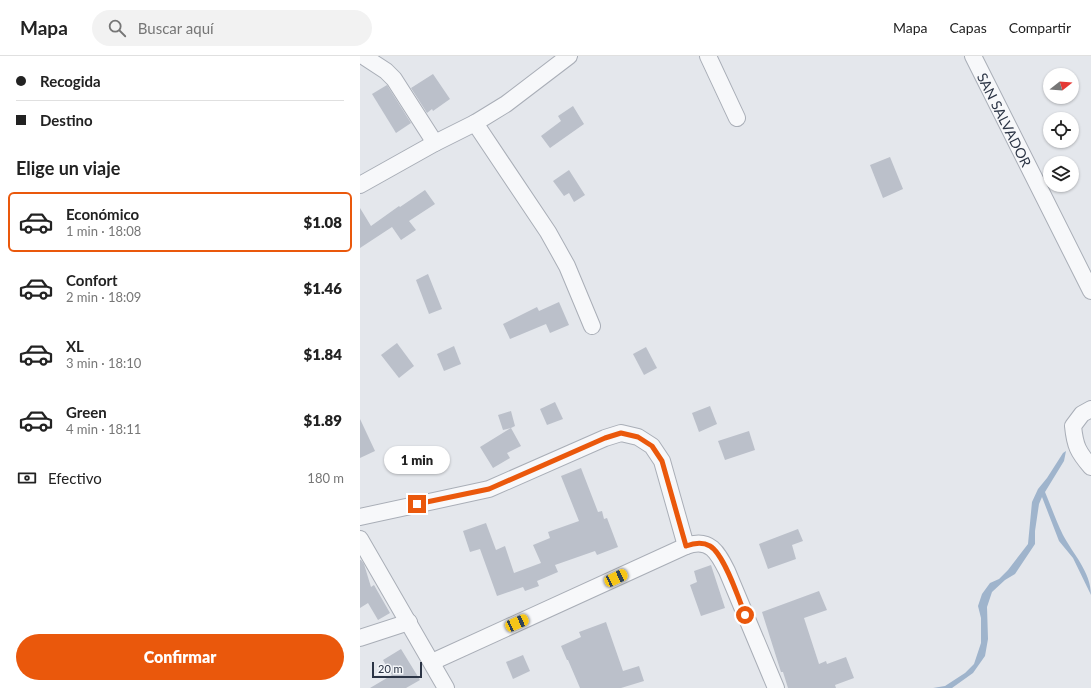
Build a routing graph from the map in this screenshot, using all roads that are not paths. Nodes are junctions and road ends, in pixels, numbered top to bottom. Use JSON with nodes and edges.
{"nodes":[{"id":1,"x":363,"y":56,"type":"edge"},
{"id":2,"x":569,"y":56,"type":"edge"},
{"id":3,"x":708,"y":56,"type":"edge"},
{"id":4,"x":973,"y":56,"type":"edge"},
{"id":5,"x":737,"y":118,"type":"dead end"},
{"id":6,"x":475,"y":123,"type":"junction"},
{"id":7,"x":434,"y":143,"type":"junction"},
{"id":8,"x":360,"y":185,"type":"edge"},
{"id":9,"x":1084,"y":260,"type":"edge"},
{"id":10,"x":1091,"y":291,"type":"edge"},
{"id":11,"x":592,"y":326,"type":"dead end"},
{"id":12,"x":1091,"y":409,"type":"edge"},
{"id":13,"x":1091,"y":467,"type":"edge"},
{"id":14,"x":360,"y":517,"type":"edge"},
{"id":15,"x":360,"y":539,"type":"edge"},
{"id":16,"x":686,"y":546,"type":"junction"},
{"id":17,"x":409,"y":622,"type":"junction"},
{"id":18,"x":360,"y":638,"type":"edge"},
{"id":19,"x":432,"y":662,"type":"junction"},
{"id":20,"x":446,"y":688,"type":"edge"},
{"id":21,"x":776,"y":688,"type":"edge"}],
"edges":[{"from":1,"to":7,"type":"street"},
{"from":2,"to":6,"type":"street"},
{"from":3,"to":5,"type":"street"},
{"from":4,"to":9,"type":"street","name":"SAN SALVADOR"},
{"from":6,"to":7,"type":"street"},
{"from":6,"to":11,"type":"street"},
{"from":7,"to":8,"type":"street"},
{"from":9,"to":10,"type":"street","name":"SAN SALVADOR"},
{"from":12,"to":13,"type":"street"},
{"from":14,"to":16,"type":"street"},
{"from":15,"to":17,"type":"street"},
{"from":16,"to":19,"type":"street"},
{"from":16,"to":21,"type":"street"},
{"from":17,"to":18,"type":"street"},
{"from":17,"to":19,"type":"street"},
{"from":19,"to":20,"type":"street"}]}
